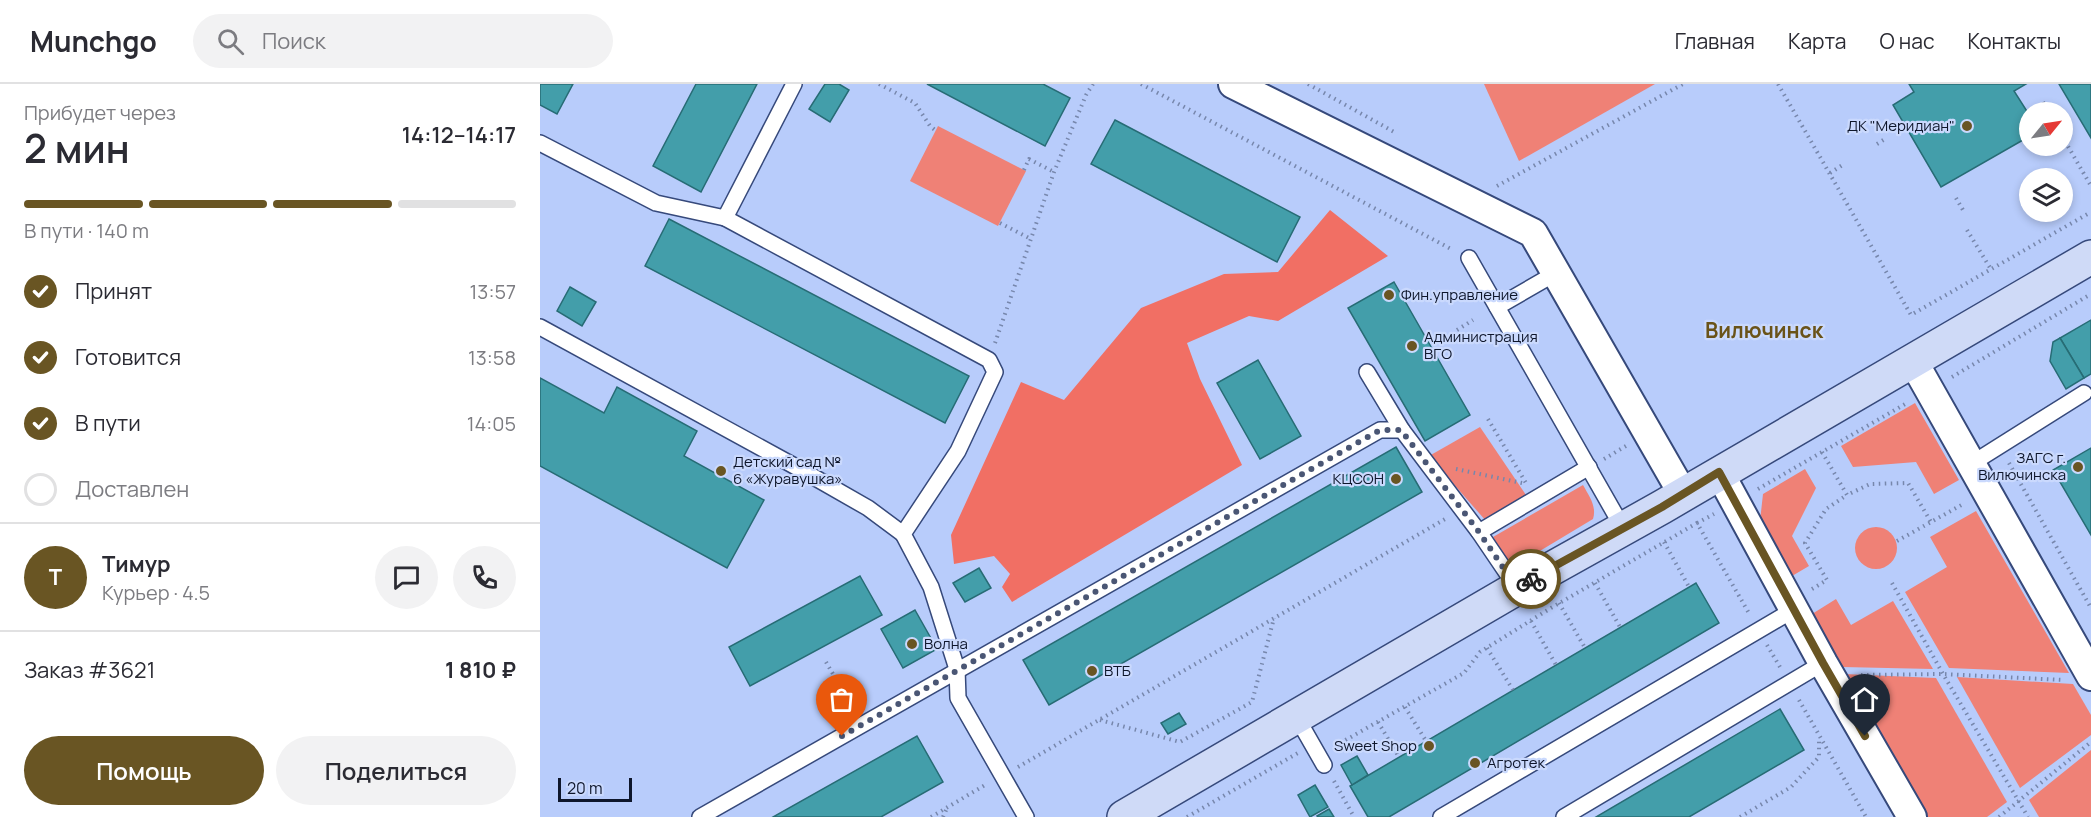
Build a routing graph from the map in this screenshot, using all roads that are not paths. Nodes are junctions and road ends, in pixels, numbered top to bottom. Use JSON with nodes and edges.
{"nodes":[{"id":1,"x":794,"y":84,"type":"edge"},
{"id":2,"x":1233,"y":84,"type":"edge"},
{"id":3,"x":540,"y":143,"type":"edge"},
{"id":4,"x":725,"y":218,"type":"junction"},
{"id":5,"x":2091,"y":257,"type":"edge"},
{"id":6,"x":1469,"y":258,"type":"road end"},
{"id":7,"x":1556,"y":273,"type":"junction"},
{"id":8,"x":1497,"y":307,"type":"junction"},
{"id":9,"x":540,"y":327,"type":"edge"},
{"id":10,"x":1913,"y":361,"type":"junction"},
{"id":11,"x":1366,"y":372,"type":"dead end"},
{"id":12,"x":2089,"y":396,"type":"edge"},
{"id":13,"x":1401,"y":430,"type":"junction"},
{"id":14,"x":1971,"y":464,"type":"junction"},
{"id":15,"x":1589,"y":467,"type":"junction"},
{"id":16,"x":1719,"y":472,"type":"junction"},
{"id":17,"x":1683,"y":494,"type":"junction"},
{"id":18,"x":1623,"y":528,"type":"junction"},
{"id":19,"x":1479,"y":532,"type":"junction"},
{"id":20,"x":903,"y":534,"type":"junction"},
{"id":21,"x":1517,"y":588,"type":"junction"},
{"id":22,"x":1795,"y":609,"type":"junction"},
{"id":23,"x":957,"y":669,"type":"junction"},
{"id":24,"x":1826,"y":669,"type":"junction"},
{"id":25,"x":2080,"y":678,"type":"edge"},
{"id":26,"x":700,"y":817,"type":"edge"},
{"id":27,"x":1026,"y":817,"type":"edge"},
{"id":28,"x":1124,"y":817,"type":"edge"},
{"id":29,"x":1441,"y":817,"type":"edge"},
{"id":30,"x":1564,"y":817,"type":"edge"},
{"id":31,"x":1912,"y":817,"type":"edge"}],
"edges":[{"from":1,"to":4,"type":"lane"},
{"from":2,"to":7,"type":"street"},
{"from":3,"to":4,"type":"lane"},
{"from":4,"to":20,"type":"lane"},
{"from":5,"to":10,"type":"main road"},
{"from":6,"to":8,"type":"lane"},
{"from":7,"to":8,"type":"lane"},
{"from":7,"to":17,"type":"street"},
{"from":8,"to":15,"type":"lane"},
{"from":9,"to":20,"type":"lane"},
{"from":10,"to":14,"type":"street"},
{"from":10,"to":16,"type":"main road"},
{"from":11,"to":13,"type":"lane"},
{"from":12,"to":14,"type":"lane"},
{"from":13,"to":19,"type":"lane"},
{"from":13,"to":23,"type":"lane"},
{"from":14,"to":25,"type":"street"},
{"from":15,"to":18,"type":"lane"},
{"from":15,"to":19,"type":"lane"},
{"from":16,"to":17,"type":"main road"},
{"from":16,"to":22,"type":"street"},
{"from":17,"to":18,"type":"main road"},
{"from":18,"to":21,"type":"main road"},
{"from":19,"to":21,"type":"lane"},
{"from":20,"to":23,"type":"lane"},
{"from":21,"to":28,"type":"main road"},
{"from":22,"to":24,"type":"street"},
{"from":22,"to":29,"type":"lane"},
{"from":23,"to":26,"type":"lane"},
{"from":23,"to":27,"type":"lane"},
{"from":24,"to":30,"type":"lane"},
{"from":24,"to":31,"type":"street"}]}
